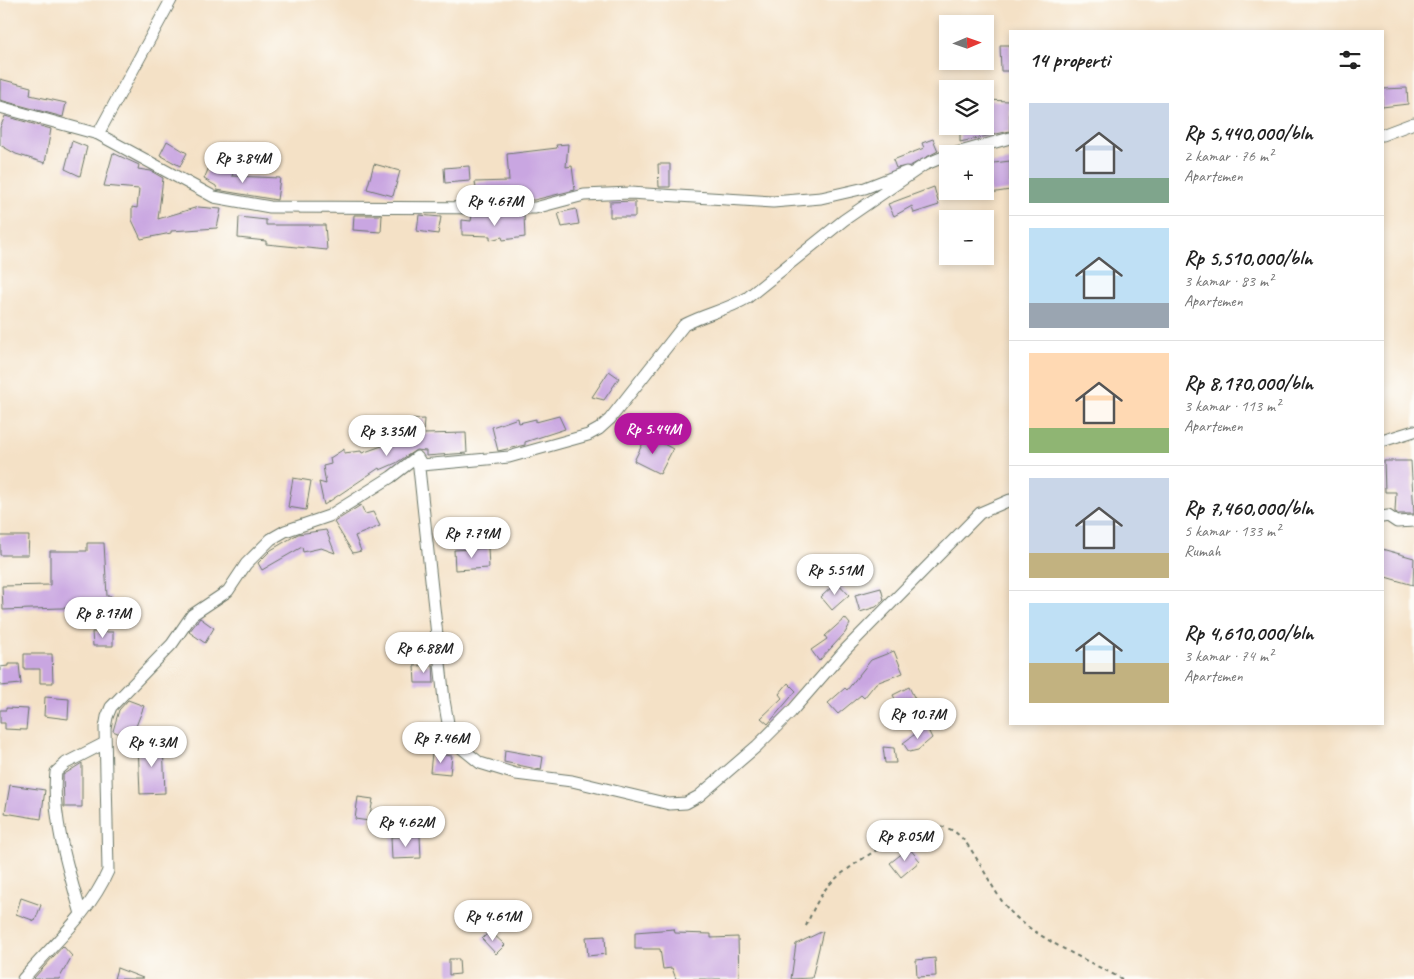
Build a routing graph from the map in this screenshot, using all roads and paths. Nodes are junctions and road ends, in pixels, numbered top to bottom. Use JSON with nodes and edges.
{"nodes":[{"id":1,"x":171,"y":0,"type":"edge"},
{"id":2,"x":0,"y":107,"type":"edge"},
{"id":3,"x":1414,"y":123,"type":"edge"},
{"id":4,"x":98,"y":134,"type":"junction"},
{"id":5,"x":1384,"y":134,"type":"edge"},
{"id":6,"x":1009,"y":138,"type":"edge"},
{"id":7,"x":985,"y":145,"type":"edge"},
{"id":8,"x":939,"y":159,"type":"edge"},
{"id":9,"x":924,"y":165,"type":"junction"},
{"id":10,"x":1414,"y":433,"type":"edge"},
{"id":11,"x":1384,"y":440,"type":"edge"},
{"id":12,"x":418,"y":457,"type":"junction"},
{"id":13,"x":1009,"y":500,"type":"edge"},
{"id":14,"x":1384,"y":517,"type":"edge"},
{"id":15,"x":1414,"y":521,"type":"edge"},
{"id":16,"x":105,"y":743,"type":"junction"},
{"id":17,"x":81,"y":914,"type":"junction"},
{"id":18,"x":806,"y":926,"type":"dead end"},
{"id":19,"x":23,"y":979,"type":"edge"},
{"id":20,"x":1122,"y":979,"type":"edge"}],
"edges":[{"from":1,"to":4,"type":"street"},
{"from":2,"to":4,"type":"street"},
{"from":3,"to":5,"type":"street"},
{"from":4,"to":9,"type":"street"},
{"from":6,"to":7,"type":"street"},
{"from":8,"to":9,"type":"street"},
{"from":9,"to":12,"type":"street"},
{"from":10,"to":11,"type":"street"},
{"from":12,"to":13,"type":"street"},
{"from":12,"to":16,"type":"street"},
{"from":14,"to":15,"type":"street"},
{"from":16,"to":17,"type":"street"},
{"from":16,"to":17,"type":"street"},
{"from":17,"to":19,"type":"street"},
{"from":18,"to":20,"type":"path"}]}
